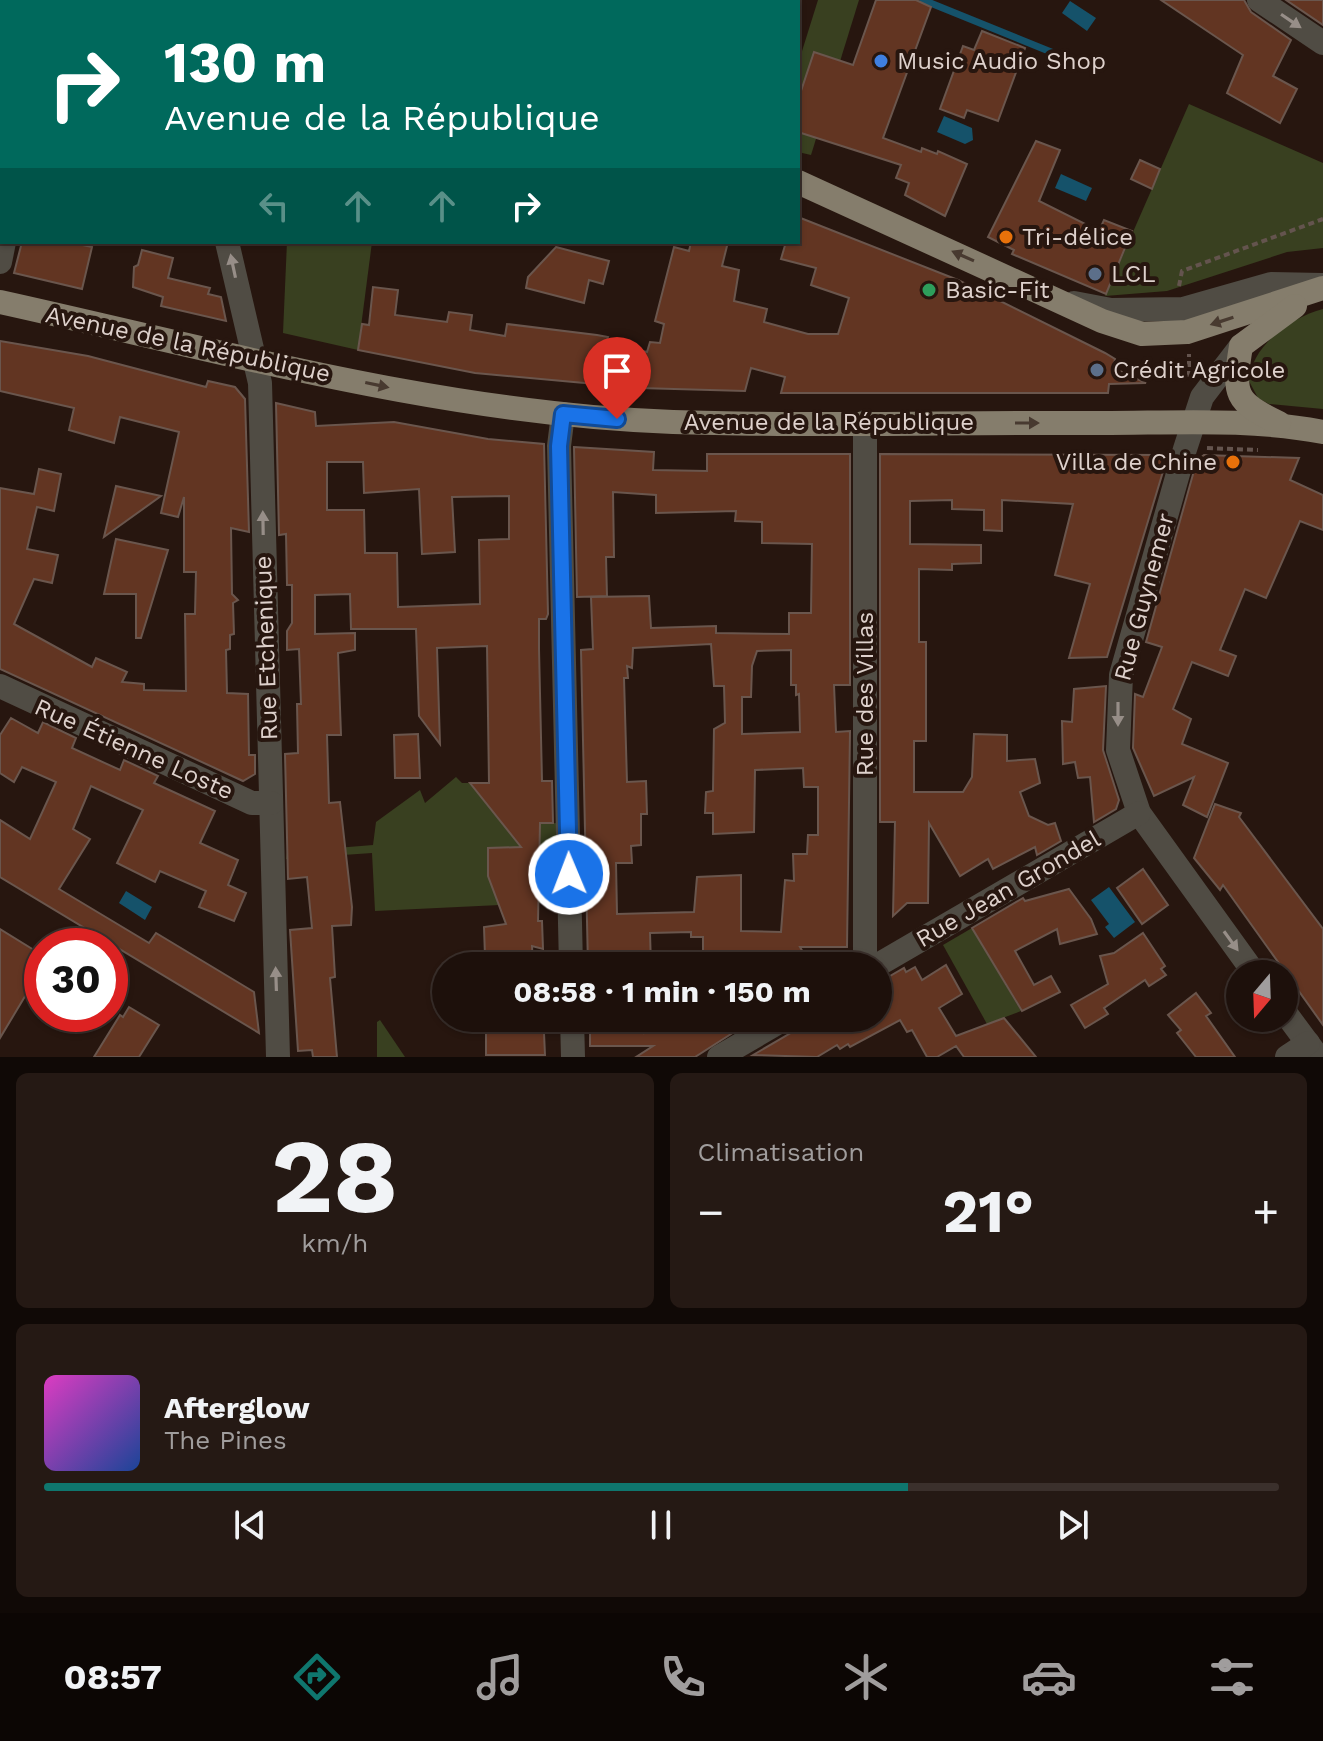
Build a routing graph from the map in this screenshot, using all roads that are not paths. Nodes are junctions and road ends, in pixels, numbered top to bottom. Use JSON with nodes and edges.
{"nodes":[{"id":1,"x":1259,"y":0,"type":"edge"},
{"id":2,"x":1323,"y":43,"type":"edge"},
{"id":3,"x":800,"y":183,"type":"edge"},
{"id":4,"x":227,"y":244,"type":"edge"},
{"id":5,"x":1323,"y":287,"type":"edge"},
{"id":6,"x":0,"y":302,"type":"edge"},
{"id":7,"x":1241,"y":346,"type":"junction"},
{"id":8,"x":254,"y":359,"type":"junction"},
{"id":9,"x":563,"y":414,"type":"junction"},
{"id":10,"x":865,"y":422,"type":"junction"},
{"id":11,"x":1195,"y":423,"type":"junction"},
{"id":12,"x":1285,"y":426,"type":"junction"},
{"id":13,"x":1323,"y":432,"type":"edge"},
{"id":14,"x":1,"y":689,"type":"edge"},
{"id":15,"x":271,"y":803,"type":"junction"},
{"id":16,"x":1139,"y":813,"type":"junction"},
{"id":17,"x":571,"y":952,"type":"edge"},
{"id":18,"x":865,"y":952,"type":"edge"},
{"id":19,"x":892,"y":957,"type":"edge"},
{"id":20,"x":1245,"y":960,"type":"edge"},
{"id":21,"x":1298,"y":1030,"type":"edge"},
{"id":22,"x":572,"y":1032,"type":"edge"},
{"id":23,"x":762,"y":1032,"type":"edge"},
{"id":24,"x":1313,"y":1050,"type":"edge"},
{"id":25,"x":278,"y":1057,"type":"edge"},
{"id":26,"x":573,"y":1057,"type":"edge"},
{"id":27,"x":719,"y":1057,"type":"edge"},
{"id":28,"x":1287,"y":1057,"type":"edge"}],
"edges":[{"from":1,"to":2,"type":"street","one_way":true},
{"from":5,"to":3,"type":"main road","one_way":true},
{"from":8,"to":4,"type":"street","name":"Rue Etchenique","one_way":true},
{"from":5,"to":7,"type":"main road"},
{"from":6,"to":8,"type":"main road","name":"Avenue de la République"},
{"from":7,"to":11,"type":"street","name":"Rue Guynemer"},
{"from":7,"to":12,"type":"main road"},
{"from":8,"to":9,"type":"main road","name":"Avenue de la République","one_way":true},
{"from":15,"to":8,"type":"street","name":"Rue Etchenique","one_way":true},
{"from":9,"to":10,"type":"main road","name":"Avenue de la République"},
{"from":9,"to":17,"type":"street"},
{"from":10,"to":11,"type":"main road","name":"Avenue de la République","one_way":true},
{"from":10,"to":18,"type":"street","name":"Rue des Villas"},
{"from":11,"to":12,"type":"main road","name":"Avenue de la République"},
{"from":11,"to":16,"type":"street","name":"Rue Guynemer","one_way":true},
{"from":12,"to":13,"type":"main road"},
{"from":14,"to":15,"type":"street","name":"Rue Étienne Loste"},
{"from":25,"to":15,"type":"street","name":"Rue Etchenique","one_way":true},
{"from":16,"to":19,"type":"street","name":"Rue Jean Grondel"},
{"from":16,"to":20,"type":"street","name":"Rue Guynemer","one_way":true},
{"from":21,"to":24,"type":"street"},
{"from":22,"to":26,"type":"street"},
{"from":23,"to":27,"type":"street"},
{"from":24,"to":28,"type":"street"}]}
